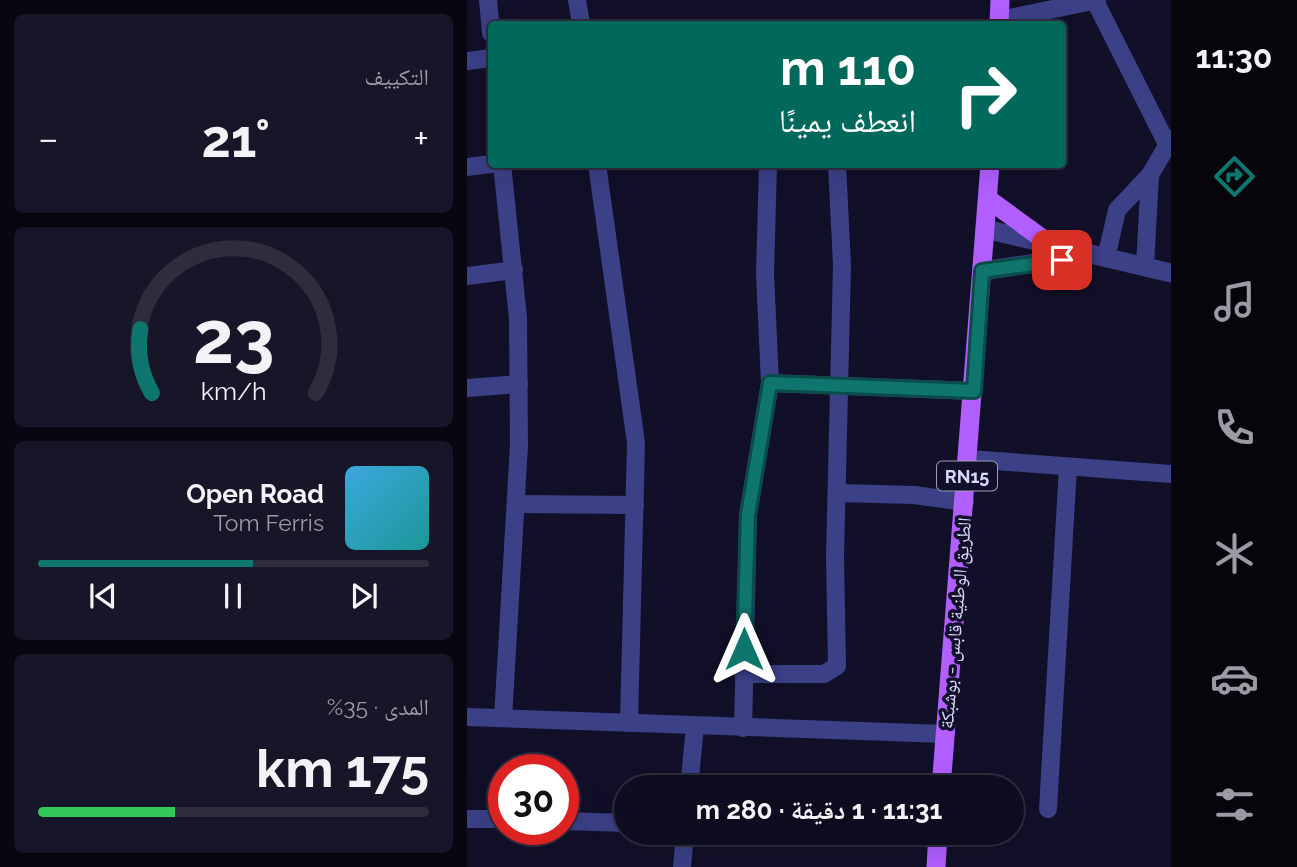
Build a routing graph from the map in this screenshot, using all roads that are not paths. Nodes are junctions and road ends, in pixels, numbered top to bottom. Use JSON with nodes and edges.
{"nodes":[{"id":1,"x":488,"y":0,"type":"edge"},
{"id":2,"x":577,"y":0,"type":"edge"},
{"id":3,"x":1000,"y":0,"type":"edge"},
{"id":4,"x":1096,"y":1,"type":"edge"},
{"id":5,"x":490,"y":21,"type":"edge"},
{"id":6,"x":580,"y":21,"type":"edge"},
{"id":7,"x":1000,"y":21,"type":"edge"},
{"id":8,"x":1005,"y":21,"type":"edge"},
{"id":9,"x":488,"y":58,"type":"edge"},
{"id":10,"x":467,"y":61,"type":"edge"},
{"id":11,"x":1169,"y":141,"type":"edge"},
{"id":12,"x":488,"y":164,"type":"edge"},
{"id":13,"x":467,"y":167,"type":"edge"},
{"id":14,"x":502,"y":168,"type":"edge"},
{"id":15,"x":598,"y":168,"type":"edge"},
{"id":16,"x":768,"y":168,"type":"edge"},
{"id":17,"x":837,"y":168,"type":"edge"},
{"id":18,"x":990,"y":168,"type":"edge"},
{"id":19,"x":1150,"y":175,"type":"junction"},
{"id":20,"x":988,"y":199,"type":"junction"},
{"id":21,"x":985,"y":229,"type":"junction"},
{"id":22,"x":1047,"y":242,"type":"junction"},
{"id":23,"x":1097,"y":257,"type":"junction"},
{"id":24,"x":1145,"y":265,"type":"junction"},
{"id":25,"x":514,"y":270,"type":"junction"},
{"id":26,"x":982,"y":271,"type":"junction"},
{"id":27,"x":1171,"y":273,"type":"edge"},
{"id":28,"x":467,"y":276,"type":"edge"},
{"id":29,"x":770,"y":383,"type":"junction"},
{"id":30,"x":519,"y":384,"type":"junction"},
{"id":31,"x":840,"y":386,"type":"junction"},
{"id":32,"x":467,"y":388,"type":"edge"},
{"id":33,"x":974,"y":391,"type":"junction"},
{"id":34,"x":969,"y":459,"type":"junction"},
{"id":35,"x":1068,"y":467,"type":"junction"},
{"id":36,"x":1171,"y":474,"type":"edge"},
{"id":37,"x":837,"y":492,"type":"junction"},
{"id":38,"x":965,"y":502,"type":"junction"},
{"id":39,"x":516,"y":504,"type":"junction"},
{"id":40,"x":635,"y":506,"type":"junction"},
{"id":41,"x":743,"y":674,"type":"junction"},
{"id":42,"x":467,"y":717,"type":"edge"},
{"id":43,"x":503,"y":718,"type":"junction"},
{"id":44,"x":629,"y":723,"type":"junction"},
{"id":45,"x":695,"y":726,"type":"junction"},
{"id":46,"x":742,"y":727,"type":"junction"},
{"id":47,"x":945,"y":734,"type":"junction"},
{"id":48,"x":690,"y":775,"type":"edge"},
{"id":49,"x":942,"y":775,"type":"edge"},
{"id":50,"x":1048,"y":809,"type":"dead end"},
{"id":51,"x":467,"y":818,"type":"edge"},
{"id":52,"x":488,"y":819,"type":"edge"},
{"id":53,"x":579,"y":822,"type":"edge"},
{"id":54,"x":614,"y":823,"type":"edge"},
{"id":55,"x":684,"y":845,"type":"edge"},
{"id":56,"x":937,"y":845,"type":"edge"},
{"id":57,"x":682,"y":867,"type":"edge"},
{"id":58,"x":936,"y":867,"type":"edge"}],
"edges":[{"from":1,"to":5,"type":"street"},
{"from":2,"to":6,"type":"street"},
{"from":3,"to":7,"type":"main road"},
{"from":4,"to":8,"type":"street"},
{"from":4,"to":11,"type":"street"},
{"from":9,"to":10,"type":"street"},
{"from":11,"to":19,"type":"street"},
{"from":12,"to":13,"type":"street"},
{"from":14,"to":25,"type":"street"},
{"from":15,"to":40,"type":"street"},
{"from":16,"to":29,"type":"street"},
{"from":17,"to":31,"type":"street"},
{"from":18,"to":20,"type":"main road","name":"الطريق الوطنية قابس - بوشبكة","number":"RN15"},
{"from":19,"to":23,"type":"street"},
{"from":19,"to":24,"type":"street"},
{"from":20,"to":21,"type":"main road","name":"الطريق الوطنية قابس - بوشبكة","number":"RN15"},
{"from":20,"to":22,"type":"main road"},
{"from":21,"to":22,"type":"street"},
{"from":21,"to":26,"type":"main road","name":"الطريق الوطنية قابس - بوشبكة","number":"RN15"},
{"from":22,"to":23,"type":"street"},
{"from":23,"to":24,"type":"street"},
{"from":23,"to":26,"type":"street"},
{"from":24,"to":27,"type":"street"},
{"from":25,"to":28,"type":"street"},
{"from":25,"to":30,"type":"street"},
{"from":26,"to":33,"type":"main road","name":"الطريق الوطنية قابس - بوشبكة","number":"RN15"},
{"from":29,"to":31,"type":"street"},
{"from":29,"to":41,"type":"street"},
{"from":30,"to":32,"type":"street"},
{"from":30,"to":39,"type":"street"},
{"from":31,"to":33,"type":"street"},
{"from":31,"to":37,"type":"street"},
{"from":33,"to":34,"type":"main road","name":"الطريق الوطنية قابس - بوشبكة","number":"RN15"},
{"from":34,"to":35,"type":"street"},
{"from":34,"to":38,"type":"main road","name":"الطريق الوطنية قابس - بوشبكة","number":"RN15"},
{"from":35,"to":36,"type":"street"},
{"from":35,"to":50,"type":"street"},
{"from":37,"to":38,"type":"street"},
{"from":37,"to":41,"type":"street"},
{"from":38,"to":47,"type":"main road","name":"الطريق الوطنية قابس - بوشبكة","number":"RN15"},
{"from":39,"to":40,"type":"street"},
{"from":39,"to":43,"type":"street"},
{"from":40,"to":44,"type":"street"},
{"from":41,"to":46,"type":"street"},
{"from":42,"to":43,"type":"street"},
{"from":43,"to":44,"type":"street"},
{"from":44,"to":45,"type":"street"},
{"from":45,"to":46,"type":"street"},
{"from":45,"to":48,"type":"street"},
{"from":46,"to":47,"type":"street"},
{"from":47,"to":49,"type":"main road","name":"الطريق الوطنية قابس - بوشبكة","number":"RN15"},
{"from":51,"to":52,"type":"street"},
{"from":53,"to":54,"type":"street"},
{"from":55,"to":57,"type":"street"},
{"from":56,"to":58,"type":"main road"}]}
